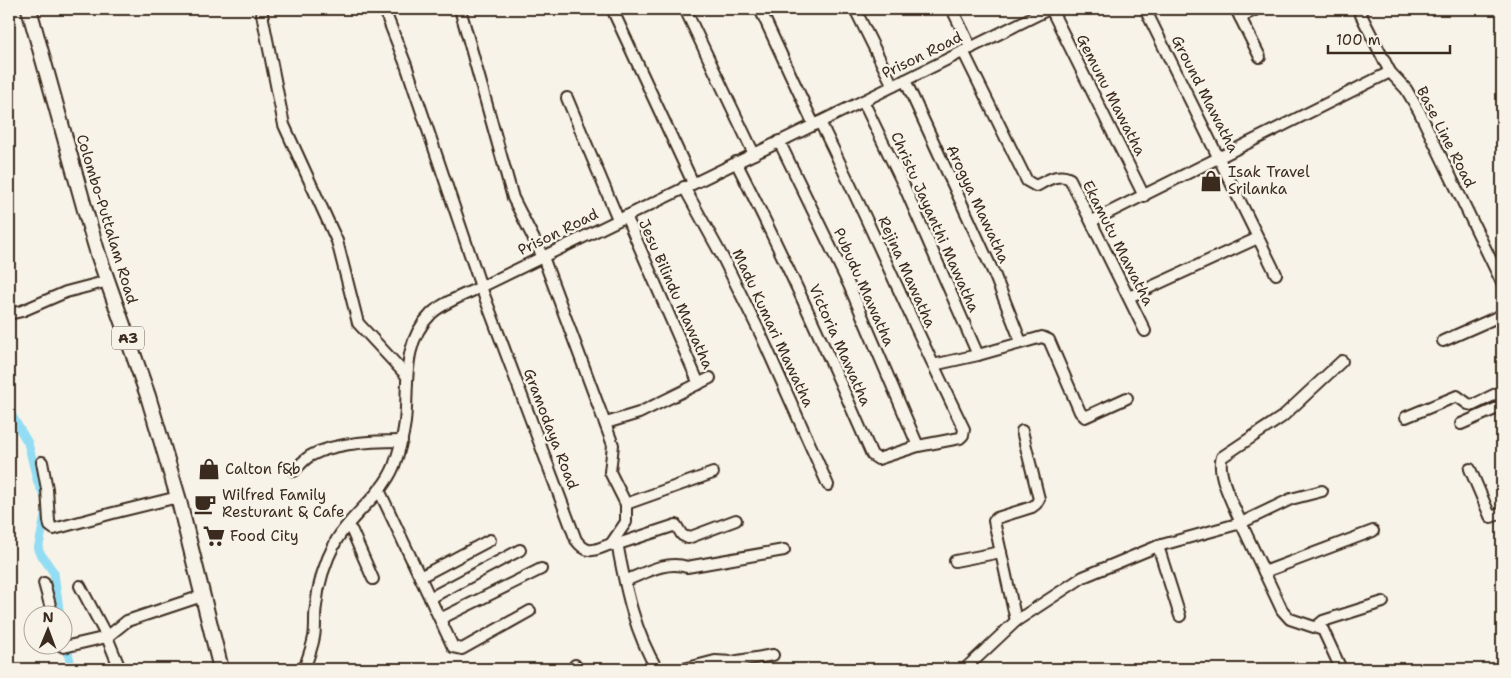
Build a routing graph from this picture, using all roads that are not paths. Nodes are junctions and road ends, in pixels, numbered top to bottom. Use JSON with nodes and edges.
{"nodes":[{"id":1,"x":29,"y":9,"type":"edge"},
{"id":2,"x":37,"y":9,"type":"edge"},
{"id":3,"x":261,"y":9,"type":"edge"},
{"id":4,"x":384,"y":9,"type":"edge"},
{"id":5,"x":460,"y":9,"type":"edge"},
{"id":6,"x":684,"y":9,"type":"edge"},
{"id":7,"x":760,"y":9,"type":"edge"},
{"id":8,"x":855,"y":9,"type":"edge"},
{"id":9,"x":952,"y":9,"type":"edge"},
{"id":10,"x":1050,"y":9,"type":"edge"},
{"id":11,"x":1145,"y":9,"type":"edge"},
{"id":12,"x":1257,"y":9,"type":"edge"},
{"id":13,"x":1358,"y":9,"type":"edge"},
{"id":14,"x":613,"y":11,"type":"dead end"},
{"id":15,"x":1238,"y":13,"type":"edge"},
{"id":16,"x":967,"y":49,"type":"junction"},
{"id":17,"x":1260,"y":57,"type":"dead end"},
{"id":18,"x":1390,"y":72,"type":"junction"},
{"id":19,"x":905,"y":80,"type":"junction"},
{"id":20,"x":893,"y":86,"type":"junction"},
{"id":21,"x":567,"y":98,"type":"dead end"},
{"id":22,"x":863,"y":101,"type":"junction"},
{"id":23,"x":817,"y":123,"type":"junction"},
{"id":24,"x":780,"y":141,"type":"junction"},
{"id":25,"x":754,"y":154,"type":"junction"},
{"id":26,"x":1219,"y":157,"type":"junction"},
{"id":27,"x":736,"y":162,"type":"junction"},
{"id":28,"x":689,"y":185,"type":"junction"},
{"id":29,"x":1144,"y":196,"type":"junction"},
{"id":30,"x":622,"y":218,"type":"junction"},
{"id":31,"x":1092,"y":221,"type":"junction"},
{"id":32,"x":1258,"y":238,"type":"junction"},
{"id":33,"x":543,"y":257,"type":"junction"},
{"id":34,"x":1276,"y":274,"type":"dead end"},
{"id":35,"x":108,"y":281,"type":"junction"},
{"id":36,"x":1502,"y":283,"type":"edge"},
{"id":37,"x":480,"y":287,"type":"junction"},
{"id":38,"x":1129,"y":297,"type":"junction"},
{"id":39,"x":9,"y":314,"type":"edge"},
{"id":40,"x":1502,"y":315,"type":"edge"},
{"id":41,"x":1145,"y":331,"type":"dead end"},
{"id":42,"x":1443,"y":341,"type":"dead end"},
{"id":43,"x":1021,"y":342,"type":"junction"},
{"id":44,"x":978,"y":355,"type":"junction"},
{"id":45,"x":1342,"y":361,"type":"dead end"},
{"id":46,"x":933,"y":365,"type":"junction"},
{"id":47,"x":406,"y":374,"type":"junction"},
{"id":48,"x":710,"y":378,"type":"dead end"},
{"id":49,"x":699,"y":384,"type":"junction"},
{"id":50,"x":1502,"y":391,"type":"edge"},
{"id":51,"x":1127,"y":398,"type":"dead end"},
{"id":52,"x":1502,"y":406,"type":"edge"},
{"id":53,"x":1406,"y":417,"type":"dead end"},
{"id":54,"x":606,"y":423,"type":"junction"},
{"id":55,"x":1461,"y":424,"type":"dead end"},
{"id":56,"x":1022,"y":431,"type":"dead end"},
{"id":57,"x":963,"y":435,"type":"joint"},
{"id":58,"x":402,"y":441,"type":"junction"},
{"id":59,"x":918,"y":446,"type":"junction"},
{"id":60,"x":42,"y":462,"type":"dead end"},
{"id":61,"x":1470,"y":469,"type":"dead end"},
{"id":62,"x":294,"y":471,"type":"dead end"},
{"id":63,"x":713,"y":473,"type":"dead end"},
{"id":64,"x":828,"y":485,"type":"dead end"},
{"id":65,"x":379,"y":490,"type":"junction"},
{"id":66,"x":1322,"y":491,"type":"dead end"},
{"id":67,"x":178,"y":497,"type":"junction"},
{"id":68,"x":626,"y":504,"type":"junction"},
{"id":69,"x":1502,"y":513,"type":"edge"},
{"id":70,"x":736,"y":520,"type":"dead end"},
{"id":71,"x":1242,"y":522,"type":"junction"},
{"id":72,"x":347,"y":526,"type":"junction"},
{"id":73,"x":1374,"y":531,"type":"dead end"},
{"id":74,"x":490,"y":540,"type":"dead end"},
{"id":75,"x":613,"y":545,"type":"junction"},
{"id":76,"x":1158,"y":546,"type":"junction"},
{"id":77,"x":520,"y":550,"type":"dead end"},
{"id":78,"x":784,"y":550,"type":"dead end"},
{"id":79,"x":1001,"y":552,"type":"junction"},
{"id":80,"x":955,"y":561,"type":"dead end"},
{"id":81,"x":540,"y":569,"type":"dead end"},
{"id":82,"x":1264,"y":572,"type":"junction"},
{"id":83,"x":420,"y":577,"type":"junction"},
{"id":84,"x":373,"y":578,"type":"dead end"},
{"id":85,"x":625,"y":581,"type":"junction"},
{"id":86,"x":44,"y":583,"type":"dead end"},
{"id":87,"x":80,"y":586,"type":"dead end"},
{"id":88,"x":202,"y":596,"type":"junction"},
{"id":89,"x":430,"y":598,"type":"junction"},
{"id":90,"x":1382,"y":602,"type":"dead end"},
{"id":91,"x":50,"y":606,"type":"edge"},
{"id":92,"x":530,"y":611,"type":"dead end"},
{"id":93,"x":1180,"y":616,"type":"dead end"},
{"id":94,"x":440,"y":619,"type":"junction"},
{"id":95,"x":1016,"y":621,"type":"junction"},
{"id":96,"x":1316,"y":627,"type":"junction"},
{"id":97,"x":107,"y":637,"type":"junction"},
{"id":98,"x":72,"y":645,"type":"edge"},
{"id":99,"x":773,"y":654,"type":"dead end"},
{"id":100,"x":120,"y":669,"type":"edge"},
{"id":101,"x":221,"y":669,"type":"edge"},
{"id":102,"x":229,"y":669,"type":"edge"},
{"id":103,"x":304,"y":669,"type":"edge"},
{"id":104,"x":657,"y":669,"type":"edge"},
{"id":105,"x":684,"y":669,"type":"edge"},
{"id":106,"x":966,"y":669,"type":"edge"},
{"id":107,"x":1341,"y":669,"type":"edge"}],
"edges":[{"from":1,"to":35,"type":"highway","name":"Colombo-Puttalam Road","number":"A3"},
{"from":2,"to":102,"type":"highway","name":"Colombo-Puttalam Road","number":"A3"},
{"from":3,"to":47,"type":"street"},
{"from":4,"to":37,"type":"street"},
{"from":5,"to":33,"type":"street"},
{"from":6,"to":25,"type":"street"},
{"from":7,"to":23,"type":"street","name":"Rejina Mawatha"},
{"from":8,"to":20,"type":"street"},
{"from":9,"to":16,"type":"street"},
{"from":10,"to":16,"type":"street","name":"Prison Road"},
{"from":10,"to":29,"type":"street","name":"Gemunu Mawatha"},
{"from":11,"to":26,"type":"street","name":"Ground Mawatha"},
{"from":12,"to":15,"type":"street"},
{"from":13,"to":18,"type":"street","name":"Base Line Road"},
{"from":14,"to":28,"type":"street","name":"Madu Kumari Mawatha"},
{"from":15,"to":17,"type":"street"},
{"from":16,"to":19,"type":"street","name":"Prison Road"},
{"from":16,"to":31,"type":"street","name":"Ekamutu Mawatha"},
{"from":18,"to":26,"type":"street"},
{"from":18,"to":36,"type":"street","name":"Base Line Road"},
{"from":19,"to":20,"type":"street","name":"Prison Road"},
{"from":19,"to":43,"type":"street","name":"Arogya Mawatha"},
{"from":20,"to":22,"type":"street","name":"Prison Road"},
{"from":21,"to":30,"type":"street","name":"Jesu Bilindu Mawatha"},
{"from":22,"to":23,"type":"street","name":"Prison Road"},
{"from":22,"to":44,"type":"street","name":"Christu Jayanthi Mawatha"},
{"from":23,"to":24,"type":"street","name":"Prison Road"},
{"from":23,"to":46,"type":"street","name":"Rejina Mawatha"},
{"from":24,"to":25,"type":"street","name":"Prison Road"},
{"from":24,"to":59,"type":"street","name":"Pubudu Mawatha"},
{"from":25,"to":27,"type":"street","name":"Prison Road"},
{"from":26,"to":29,"type":"street"},
{"from":26,"to":32,"type":"street","name":"Ground Mawatha"},
{"from":27,"to":28,"type":"street","name":"Prison Road"},
{"from":27,"to":59,"type":"street","name":"Victoria Mawatha"},
{"from":28,"to":30,"type":"street","name":"Prison Road"},
{"from":28,"to":64,"type":"street","name":"Madu Kumari Mawatha"},
{"from":29,"to":31,"type":"street"},
{"from":30,"to":33,"type":"street","name":"Prison Road"},
{"from":30,"to":49,"type":"street","name":"Jesu Bilindu Mawatha"},
{"from":31,"to":38,"type":"street","name":"Ekamutu Mawatha"},
{"from":32,"to":34,"type":"street","name":"Ground Mawatha"},
{"from":32,"to":38,"type":"street"},
{"from":33,"to":37,"type":"street","name":"Prison Road"},
{"from":33,"to":54,"type":"street"},
{"from":35,"to":39,"type":"street"},
{"from":35,"to":67,"type":"highway","name":"Colombo-Puttalam Road","number":"A3"},
{"from":37,"to":47,"type":"street","name":"Prison Road"},
{"from":37,"to":75,"type":"street","name":"Gramodaya Road"},
{"from":38,"to":41,"type":"street","name":"Ekamutu Mawatha"},
{"from":40,"to":42,"type":"street"},
{"from":43,"to":44,"type":"street"},
{"from":43,"to":51,"type":"street"},
{"from":44,"to":46,"type":"street"},
{"from":45,"to":71,"type":"street"},
{"from":46,"to":57,"type":"street","name":"Rejina Mawatha"},
{"from":47,"to":58,"type":"street","name":"Prison Road"},
{"from":48,"to":49,"type":"street"},
{"from":49,"to":54,"type":"street"},
{"from":50,"to":53,"type":"street"},
{"from":52,"to":55,"type":"street"},
{"from":54,"to":68,"type":"street"},
{"from":56,"to":79,"type":"street"},
{"from":57,"to":59,"type":"street","name":"Victoria Mawatha"},
{"from":58,"to":62,"type":"street"},
{"from":58,"to":65,"type":"street","name":"Prison Road"},
{"from":60,"to":67,"type":"street"},
{"from":61,"to":69,"type":"street"},
{"from":63,"to":68,"type":"street"},
{"from":65,"to":72,"type":"street","name":"Prison Road"},
{"from":65,"to":83,"type":"street"},
{"from":66,"to":71,"type":"street"},
{"from":67,"to":88,"type":"highway","name":"Colombo-Puttalam Road","number":"A3"},
{"from":68,"to":75,"type":"street"},
{"from":70,"to":75,"type":"street","name":"Gramodaya Road"},
{"from":71,"to":76,"type":"street"},
{"from":71,"to":82,"type":"street"},
{"from":72,"to":84,"type":"street"},
{"from":72,"to":103,"type":"street","name":"Prison Road"},
{"from":73,"to":82,"type":"street"},
{"from":74,"to":83,"type":"street"},
{"from":75,"to":85,"type":"street"},
{"from":76,"to":93,"type":"street"},
{"from":76,"to":95,"type":"street"},
{"from":77,"to":89,"type":"street"},
{"from":78,"to":85,"type":"street"},
{"from":79,"to":80,"type":"street"},
{"from":79,"to":95,"type":"street"},
{"from":81,"to":94,"type":"street"},
{"from":82,"to":96,"type":"street"},
{"from":83,"to":89,"type":"street"},
{"from":85,"to":104,"type":"street"},
{"from":86,"to":91,"type":"street"},
{"from":87,"to":97,"type":"street"},
{"from":88,"to":97,"type":"street"},
{"from":88,"to":101,"type":"highway","name":"Colombo-Puttalam Road","number":"A3"},
{"from":89,"to":94,"type":"street"},
{"from":90,"to":96,"type":"street"},
{"from":92,"to":94,"type":"street"},
{"from":95,"to":106,"type":"street"},
{"from":96,"to":107,"type":"street"},
{"from":97,"to":98,"type":"street"},
{"from":97,"to":100,"type":"street"},
{"from":99,"to":105,"type":"street"}]}
